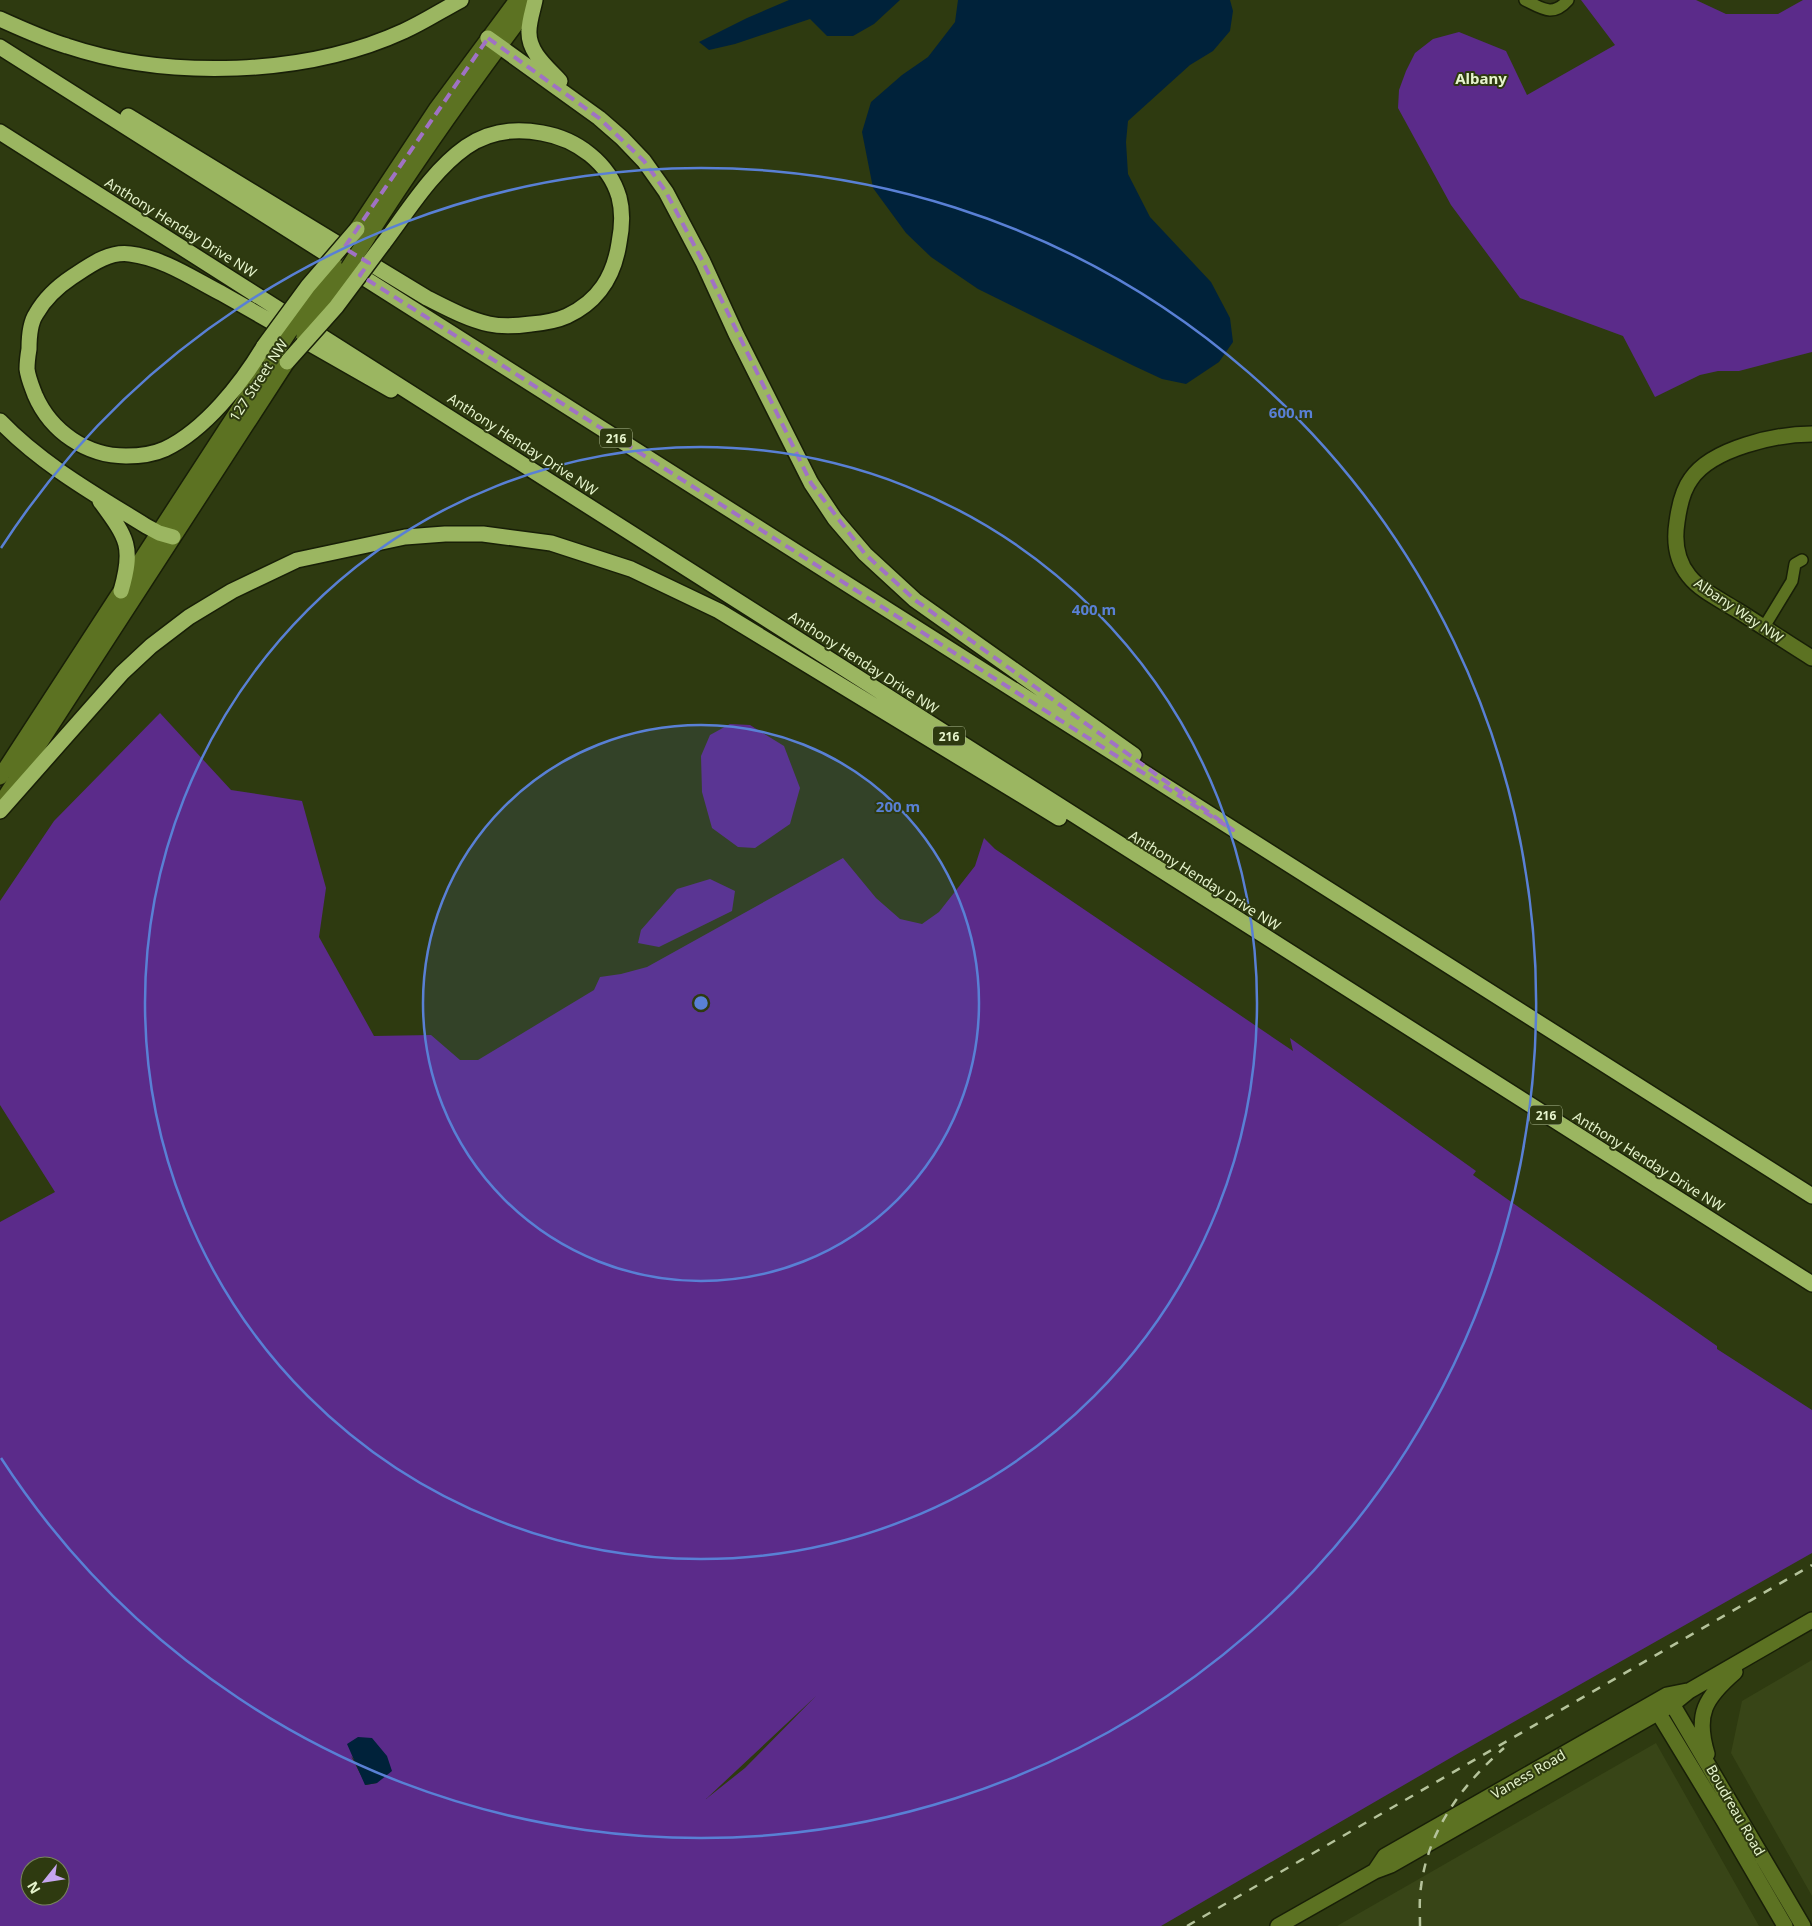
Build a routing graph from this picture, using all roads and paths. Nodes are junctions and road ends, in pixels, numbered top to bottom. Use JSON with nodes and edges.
{"nodes":[{"id":1,"x":461,"y":0,"type":"edge"},
{"id":2,"x":518,"y":0,"type":"edge"},
{"id":3,"x":535,"y":0,"type":"edge"},
{"id":4,"x":1525,"y":0,"type":"edge"},
{"id":5,"x":1568,"y":0,"type":"edge"},
{"id":6,"x":0,"y":19,"type":"edge"},
{"id":7,"x":494,"y":42,"type":"junction"},
{"id":8,"x":0,"y":47,"type":"edge"},
{"id":9,"x":60,"y":85,"type":"junction"},
{"id":10,"x":588,"y":110,"type":"junction"},
{"id":11,"x":0,"y":132,"type":"edge"},
{"id":12,"x":362,"y":233,"type":"junction"},
{"id":13,"x":271,"y":347,"type":"junction"},
{"id":14,"x":287,"y":362,"type":"junction"},
{"id":15,"x":0,"y":421,"type":"edge"},
{"id":16,"x":1812,"y":434,"type":"edge"},
{"id":17,"x":530,"y":468,"type":"junction"},
{"id":18,"x":95,"y":494,"type":"junction"},
{"id":19,"x":166,"y":535,"type":"junction"},
{"id":20,"x":1802,"y":560,"type":"dead end"},
{"id":21,"x":122,"y":591,"type":"junction"},
{"id":22,"x":1764,"y":627,"type":"junction"},
{"id":23,"x":1812,"y":658,"type":"edge"},
{"id":24,"x":4,"y":772,"type":"edge"},
{"id":25,"x":0,"y":805,"type":"edge"},
{"id":26,"x":0,"y":811,"type":"edge"},
{"id":27,"x":1233,"y":830,"type":"junction"},
{"id":28,"x":1176,"y":881,"type":"junction"},
{"id":29,"x":1812,"y":1196,"type":"edge"},
{"id":30,"x":1812,"y":1284,"type":"edge"},
{"id":31,"x":1812,"y":1620,"type":"edge"},
{"id":32,"x":1764,"y":1648,"type":"junction"},
{"id":33,"x":1670,"y":1700,"type":"junction"},
{"id":34,"x":1655,"y":1708,"type":"junction"},
{"id":35,"x":1712,"y":1769,"type":"junction"},
{"id":36,"x":1278,"y":1926,"type":"edge"},
{"id":37,"x":1784,"y":1926,"type":"edge"},
{"id":38,"x":1803,"y":1926,"type":"edge"}],
"edges":[{"from":1,"to":6,"type":"highway"},
{"from":2,"to":7,"type":"main road","name":"127 Street NW"},
{"from":3,"to":7,"type":"main road","name":"127 Street NW"},
{"from":3,"to":10,"type":"highway"},
{"from":4,"to":5,"type":"street"},
{"from":7,"to":10,"type":"highway"},
{"from":7,"to":12,"type":"main road","name":"127 Street NW"},
{"from":8,"to":9,"type":"highway","number":"216"},
{"from":9,"to":14,"type":"highway","bridge":true},
{"from":9,"to":27,"type":"highway","number":"216"},
{"from":10,"to":27,"type":"highway"},
{"from":11,"to":17,"type":"highway","name":"Anthony Henday Drive NW","number":"216"},
{"from":12,"to":13,"type":"highway","bridge":true},
{"from":12,"to":14,"type":"main road","name":"127 Street NW","bridge":true},
{"from":13,"to":17,"type":"highway"},
{"from":13,"to":19,"type":"main road","name":"127 Street NW"},
{"from":14,"to":19,"type":"main road","name":"127 Street NW"},
{"from":15,"to":18,"type":"highway"},
{"from":16,"to":22,"type":"main road","name":"Albany Way NW"},
{"from":17,"to":28,"type":"highway","name":"Anthony Henday Drive NW","number":"216"},
{"from":18,"to":19,"type":"highway"},
{"from":18,"to":21,"type":"highway"},
{"from":19,"to":21,"type":"main road","name":"127 Street NW"},
{"from":19,"to":25,"type":"main road","name":"127 Street NW"},
{"from":20,"to":22,"type":"street"},
{"from":21,"to":24,"type":"main road","name":"127 Street NW"},
{"from":22,"to":23,"type":"main road","name":"Albany Way NW"},
{"from":26,"to":28,"type":"highway"},
{"from":27,"to":29,"type":"highway","number":"216"},
{"from":28,"to":30,"type":"highway","name":"Anthony Henday Drive NW","number":"216"},
{"from":31,"to":32,"type":"main road","name":"Vaness Road"},
{"from":32,"to":33,"type":"main road","name":"Vaness Road"},
{"from":32,"to":35,"type":"main road"},
{"from":33,"to":34,"type":"main road","name":"Vaness Road"},
{"from":33,"to":35,"type":"main road","name":"Boudreau Road"},
{"from":34,"to":36,"type":"main road","name":"Vaness Road"},
{"from":34,"to":37,"type":"main road","name":"Boudreau Road"},
{"from":35,"to":38,"type":"main road","name":"Boudreau Road"}]}
